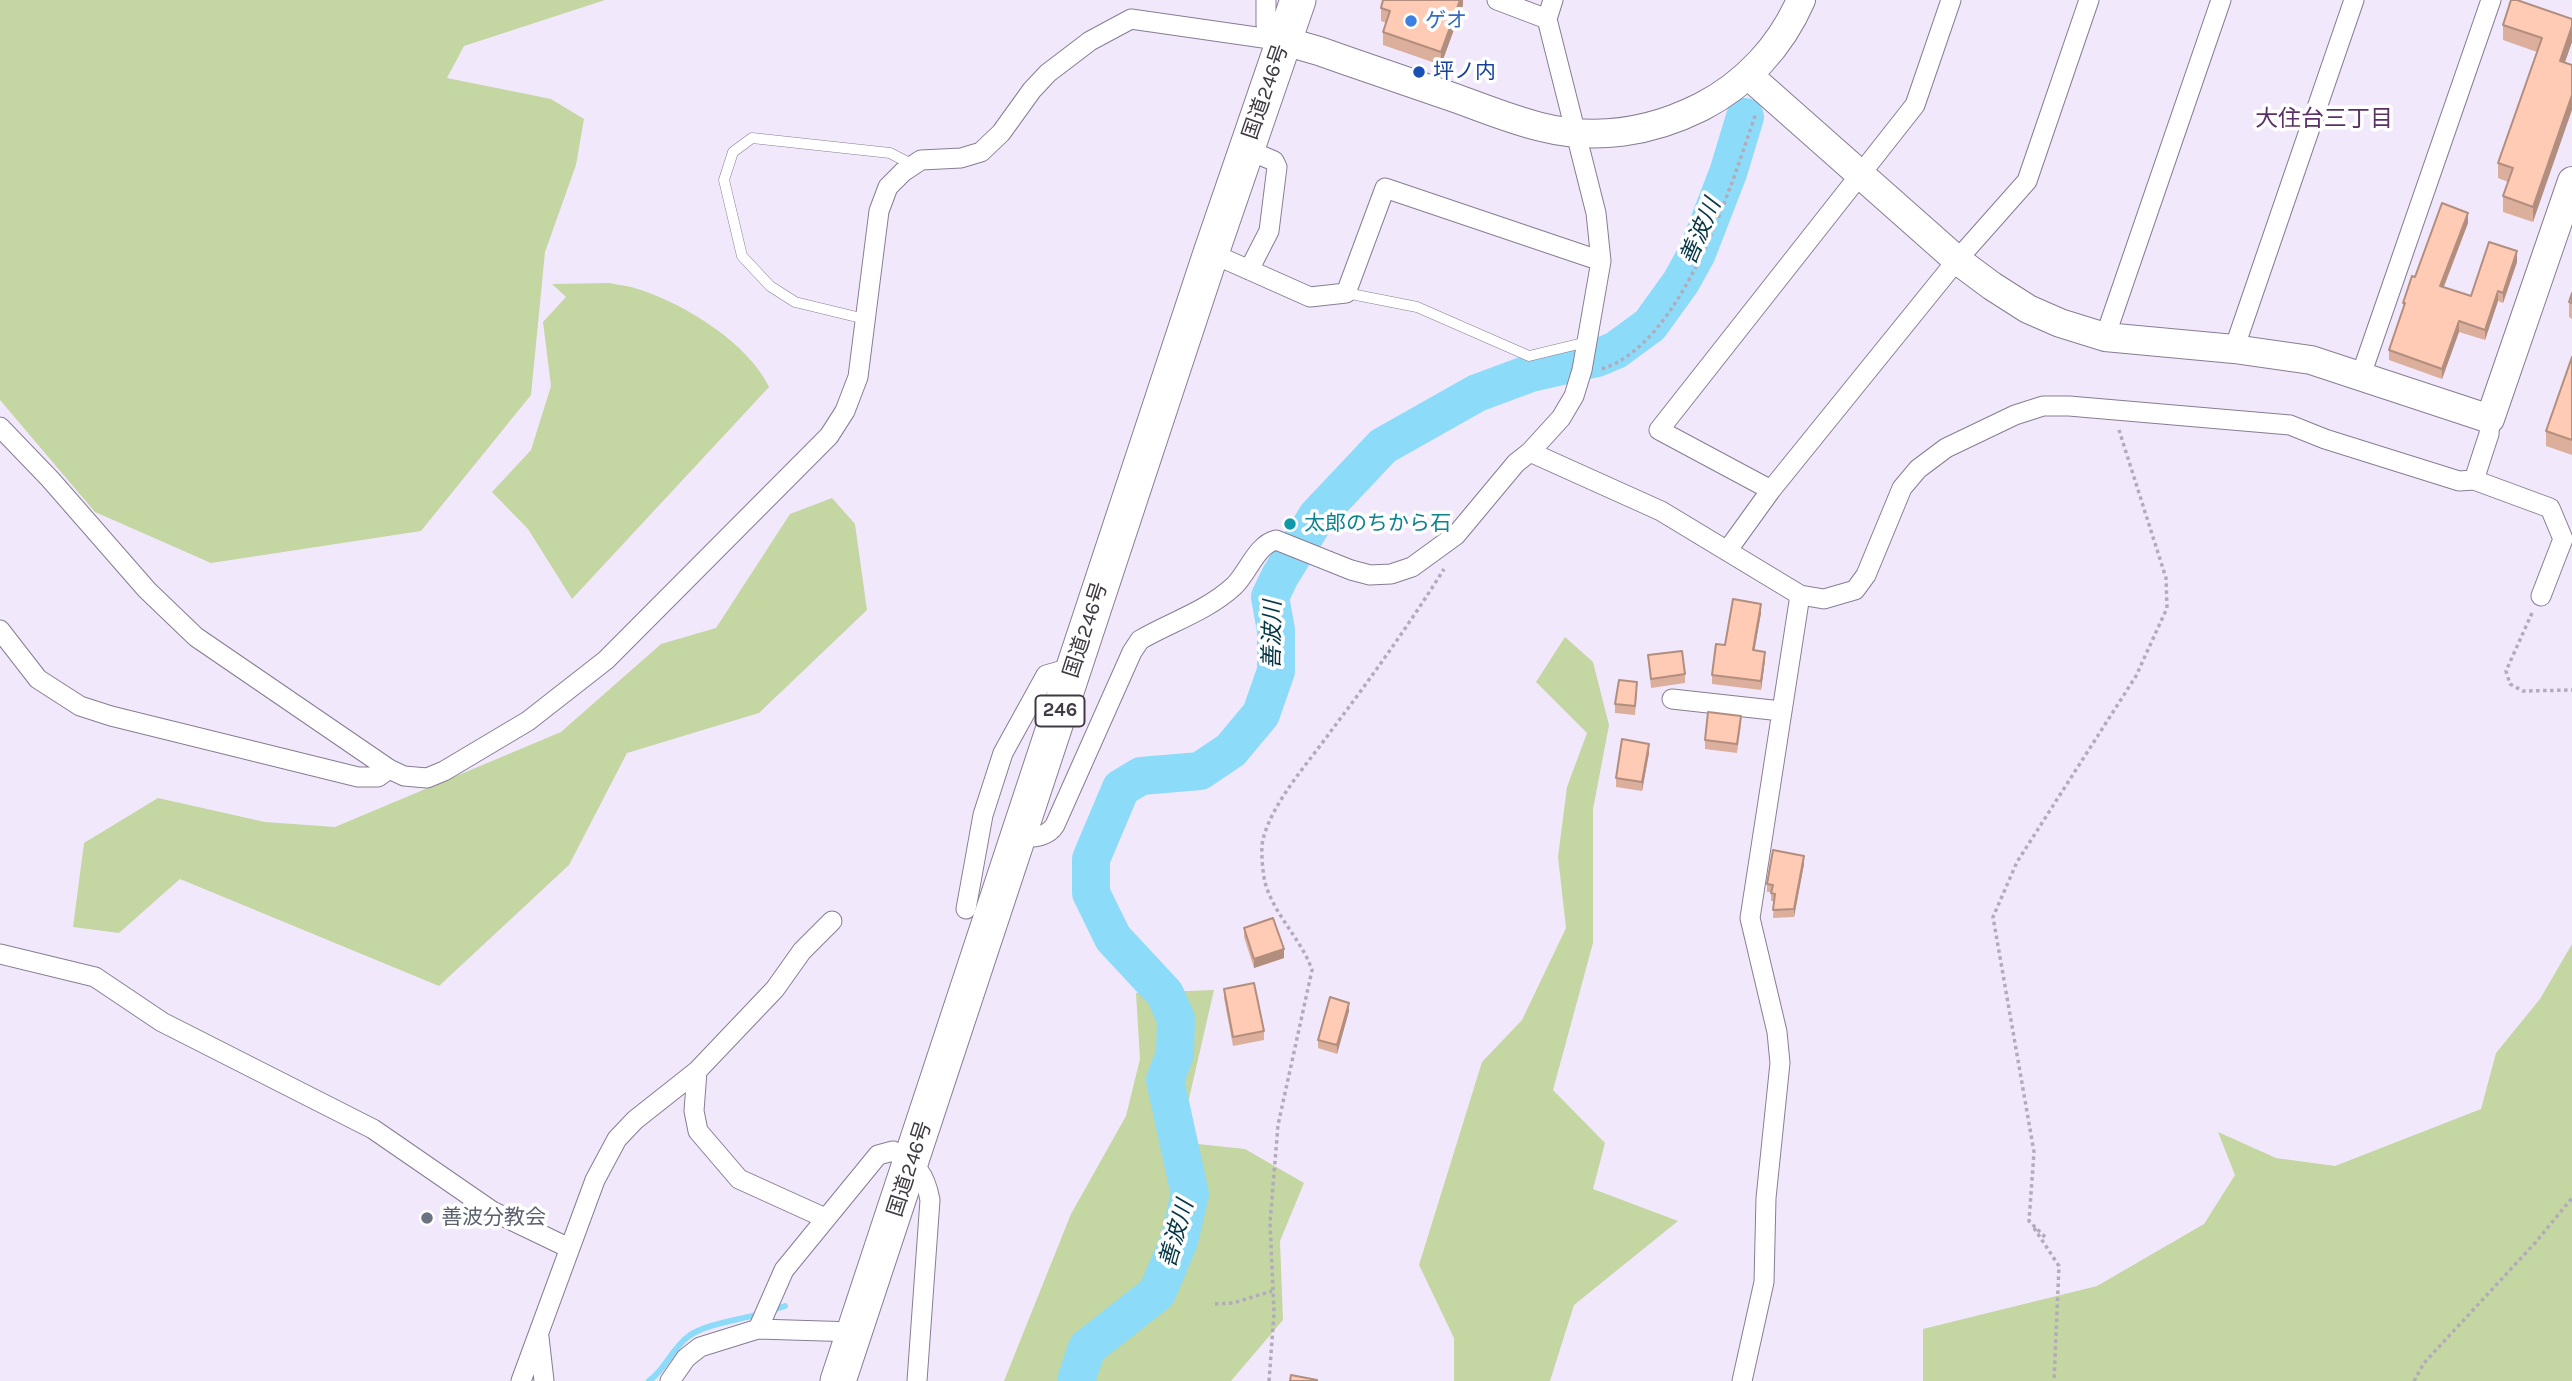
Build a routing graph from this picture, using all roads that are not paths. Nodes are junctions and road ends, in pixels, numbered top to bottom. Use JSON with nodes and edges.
{"nodes":[{"id":1,"x":1266,"y":0,"type":"edge"},
{"id":2,"x":1298,"y":0,"type":"edge"},
{"id":3,"x":1497,"y":0,"type":"edge"},
{"id":4,"x":1801,"y":0,"type":"edge"},
{"id":5,"x":1951,"y":0,"type":"edge"},
{"id":6,"x":2089,"y":0,"type":"edge"},
{"id":7,"x":2221,"y":0,"type":"edge"},
{"id":8,"x":2354,"y":0,"type":"edge"},
{"id":9,"x":2491,"y":0,"type":"edge"},
{"id":10,"x":1550,"y":9,"type":"edge"},
{"id":11,"x":1275,"y":33,"type":"junction"},
{"id":12,"x":1748,"y":75,"type":"junction"},
{"id":13,"x":1576,"y":132,"type":"junction"},
{"id":14,"x":1246,"y":149,"type":"junction"},
{"id":15,"x":913,"y":165,"type":"junction"},
{"id":16,"x":1859,"y":174,"type":"junction"},
{"id":17,"x":2572,"y":181,"type":"edge"},
{"id":18,"x":1211,"y":253,"type":"junction"},
{"id":19,"x":1957,"y":260,"type":"junction"},
{"id":20,"x":1601,"y":261,"type":"junction"},
{"id":21,"x":1249,"y":270,"type":"junction"},
{"id":22,"x":1346,"y":293,"type":"junction"},
{"id":23,"x":865,"y":319,"type":"junction"},
{"id":24,"x":2105,"y":337,"type":"junction"},
{"id":25,"x":2234,"y":349,"type":"junction"},
{"id":26,"x":1584,"y":360,"type":"junction"},
{"id":27,"x":2361,"y":375,"type":"junction"},
{"id":28,"x":2490,"y":419,"type":"junction"},
{"id":29,"x":0,"y":427,"type":"edge"},
{"id":30,"x":1530,"y":452,"type":"junction"},
{"id":31,"x":2474,"y":480,"type":"junction"},
{"id":32,"x":1771,"y":490,"type":"junction"},
{"id":33,"x":1727,"y":551,"type":"junction"},
{"id":34,"x":1800,"y":595,"type":"junction"},
{"id":35,"x":2541,"y":596,"type":"road end"},
{"id":36,"x":0,"y":630,"type":"edge"},
{"id":37,"x":1074,"y":667,"type":"junction"},
{"id":38,"x":1672,"y":699,"type":"dead end"},
{"id":39,"x":1781,"y":711,"type":"junction"},
{"id":40,"x":389,"y":769,"type":"junction"},
{"id":41,"x":1019,"y":838,"type":"junction"},
{"id":42,"x":966,"y":909,"type":"dead end"},
{"id":43,"x":832,"y":921,"type":"dead end"},
{"id":44,"x":0,"y":954,"type":"edge"},
{"id":45,"x":697,"y":1071,"type":"junction"},
{"id":46,"x":912,"y":1162,"type":"junction"},
{"id":47,"x":825,"y":1218,"type":"junction"},
{"id":48,"x":569,"y":1248,"type":"junction"},
{"id":49,"x":758,"y":1329,"type":"junction"},
{"id":50,"x":539,"y":1332,"type":"junction"},
{"id":51,"x":855,"y":1332,"type":"junction"},
{"id":52,"x":521,"y":1381,"type":"edge"},
{"id":53,"x":544,"y":1381,"type":"edge"},
{"id":54,"x":670,"y":1381,"type":"edge"},
{"id":55,"x":838,"y":1381,"type":"edge"},
{"id":56,"x":917,"y":1381,"type":"edge"},
{"id":57,"x":1742,"y":1381,"type":"edge"}],
"edges":[{"from":1,"to":11,"type":"street"},
{"from":2,"to":11,"type":"highway","name":"国道246号","number":"246"},
{"from":3,"to":10,"type":"street"},
{"from":4,"to":12,"type":"street"},
{"from":5,"to":16,"type":"street"},
{"from":6,"to":19,"type":"street"},
{"from":7,"to":24,"type":"street"},
{"from":8,"to":25,"type":"street"},
{"from":9,"to":27,"type":"street"},
{"from":10,"to":13,"type":"street"},
{"from":11,"to":13,"type":"street"},
{"from":11,"to":14,"type":"highway","name":"国道246号","number":"246"},
{"from":11,"to":15,"type":"street"},
{"from":12,"to":13,"type":"street"},
{"from":12,"to":16,"type":"street"},
{"from":13,"to":20,"type":"street"},
{"from":14,"to":18,"type":"highway","name":"国道246号","number":"246"},
{"from":14,"to":21,"type":"street"},
{"from":15,"to":23,"type":"street"},
{"from":15,"to":23,"type":"lane"},
{"from":16,"to":19,"type":"street"},
{"from":16,"to":32,"type":"street"},
{"from":17,"to":28,"type":"street"},
{"from":18,"to":21,"type":"street"},
{"from":18,"to":37,"type":"highway","name":"国道246号","number":"246"},
{"from":19,"to":24,"type":"street"},
{"from":19,"to":32,"type":"street"},
{"from":20,"to":22,"type":"street"},
{"from":20,"to":26,"type":"street"},
{"from":21,"to":22,"type":"street"},
{"from":22,"to":26,"type":"lane"},
{"from":23,"to":40,"type":"street"},
{"from":24,"to":25,"type":"street"},
{"from":25,"to":27,"type":"street"},
{"from":26,"to":30,"type":"street"},
{"from":27,"to":28,"type":"street"},
{"from":28,"to":31,"type":"street"},
{"from":29,"to":40,"type":"street"},
{"from":30,"to":33,"type":"street"},
{"from":30,"to":41,"type":"street"},
{"from":31,"to":34,"type":"street"},
{"from":31,"to":35,"type":"street"},
{"from":32,"to":33,"type":"street"},
{"from":33,"to":34,"type":"street"},
{"from":34,"to":39,"type":"street"},
{"from":36,"to":40,"type":"street"},
{"from":37,"to":41,"type":"highway","name":"国道246号","number":"246"},
{"from":37,"to":42,"type":"street"},
{"from":38,"to":39,"type":"street"},
{"from":39,"to":57,"type":"street"},
{"from":41,"to":46,"type":"highway","name":"国道246号","number":"246"},
{"from":43,"to":45,"type":"street"},
{"from":44,"to":48,"type":"street"},
{"from":45,"to":47,"type":"street"},
{"from":45,"to":48,"type":"street"},
{"from":46,"to":47,"type":"street"},
{"from":46,"to":51,"type":"highway","name":"国道246号","number":"246"},
{"from":46,"to":56,"type":"street"},
{"from":47,"to":49,"type":"street"},
{"from":48,"to":50,"type":"street"},
{"from":49,"to":51,"type":"street"},
{"from":49,"to":54,"type":"street"},
{"from":50,"to":52,"type":"street"},
{"from":50,"to":53,"type":"street"},
{"from":51,"to":55,"type":"highway","name":"国道246号","number":"246"}]}
